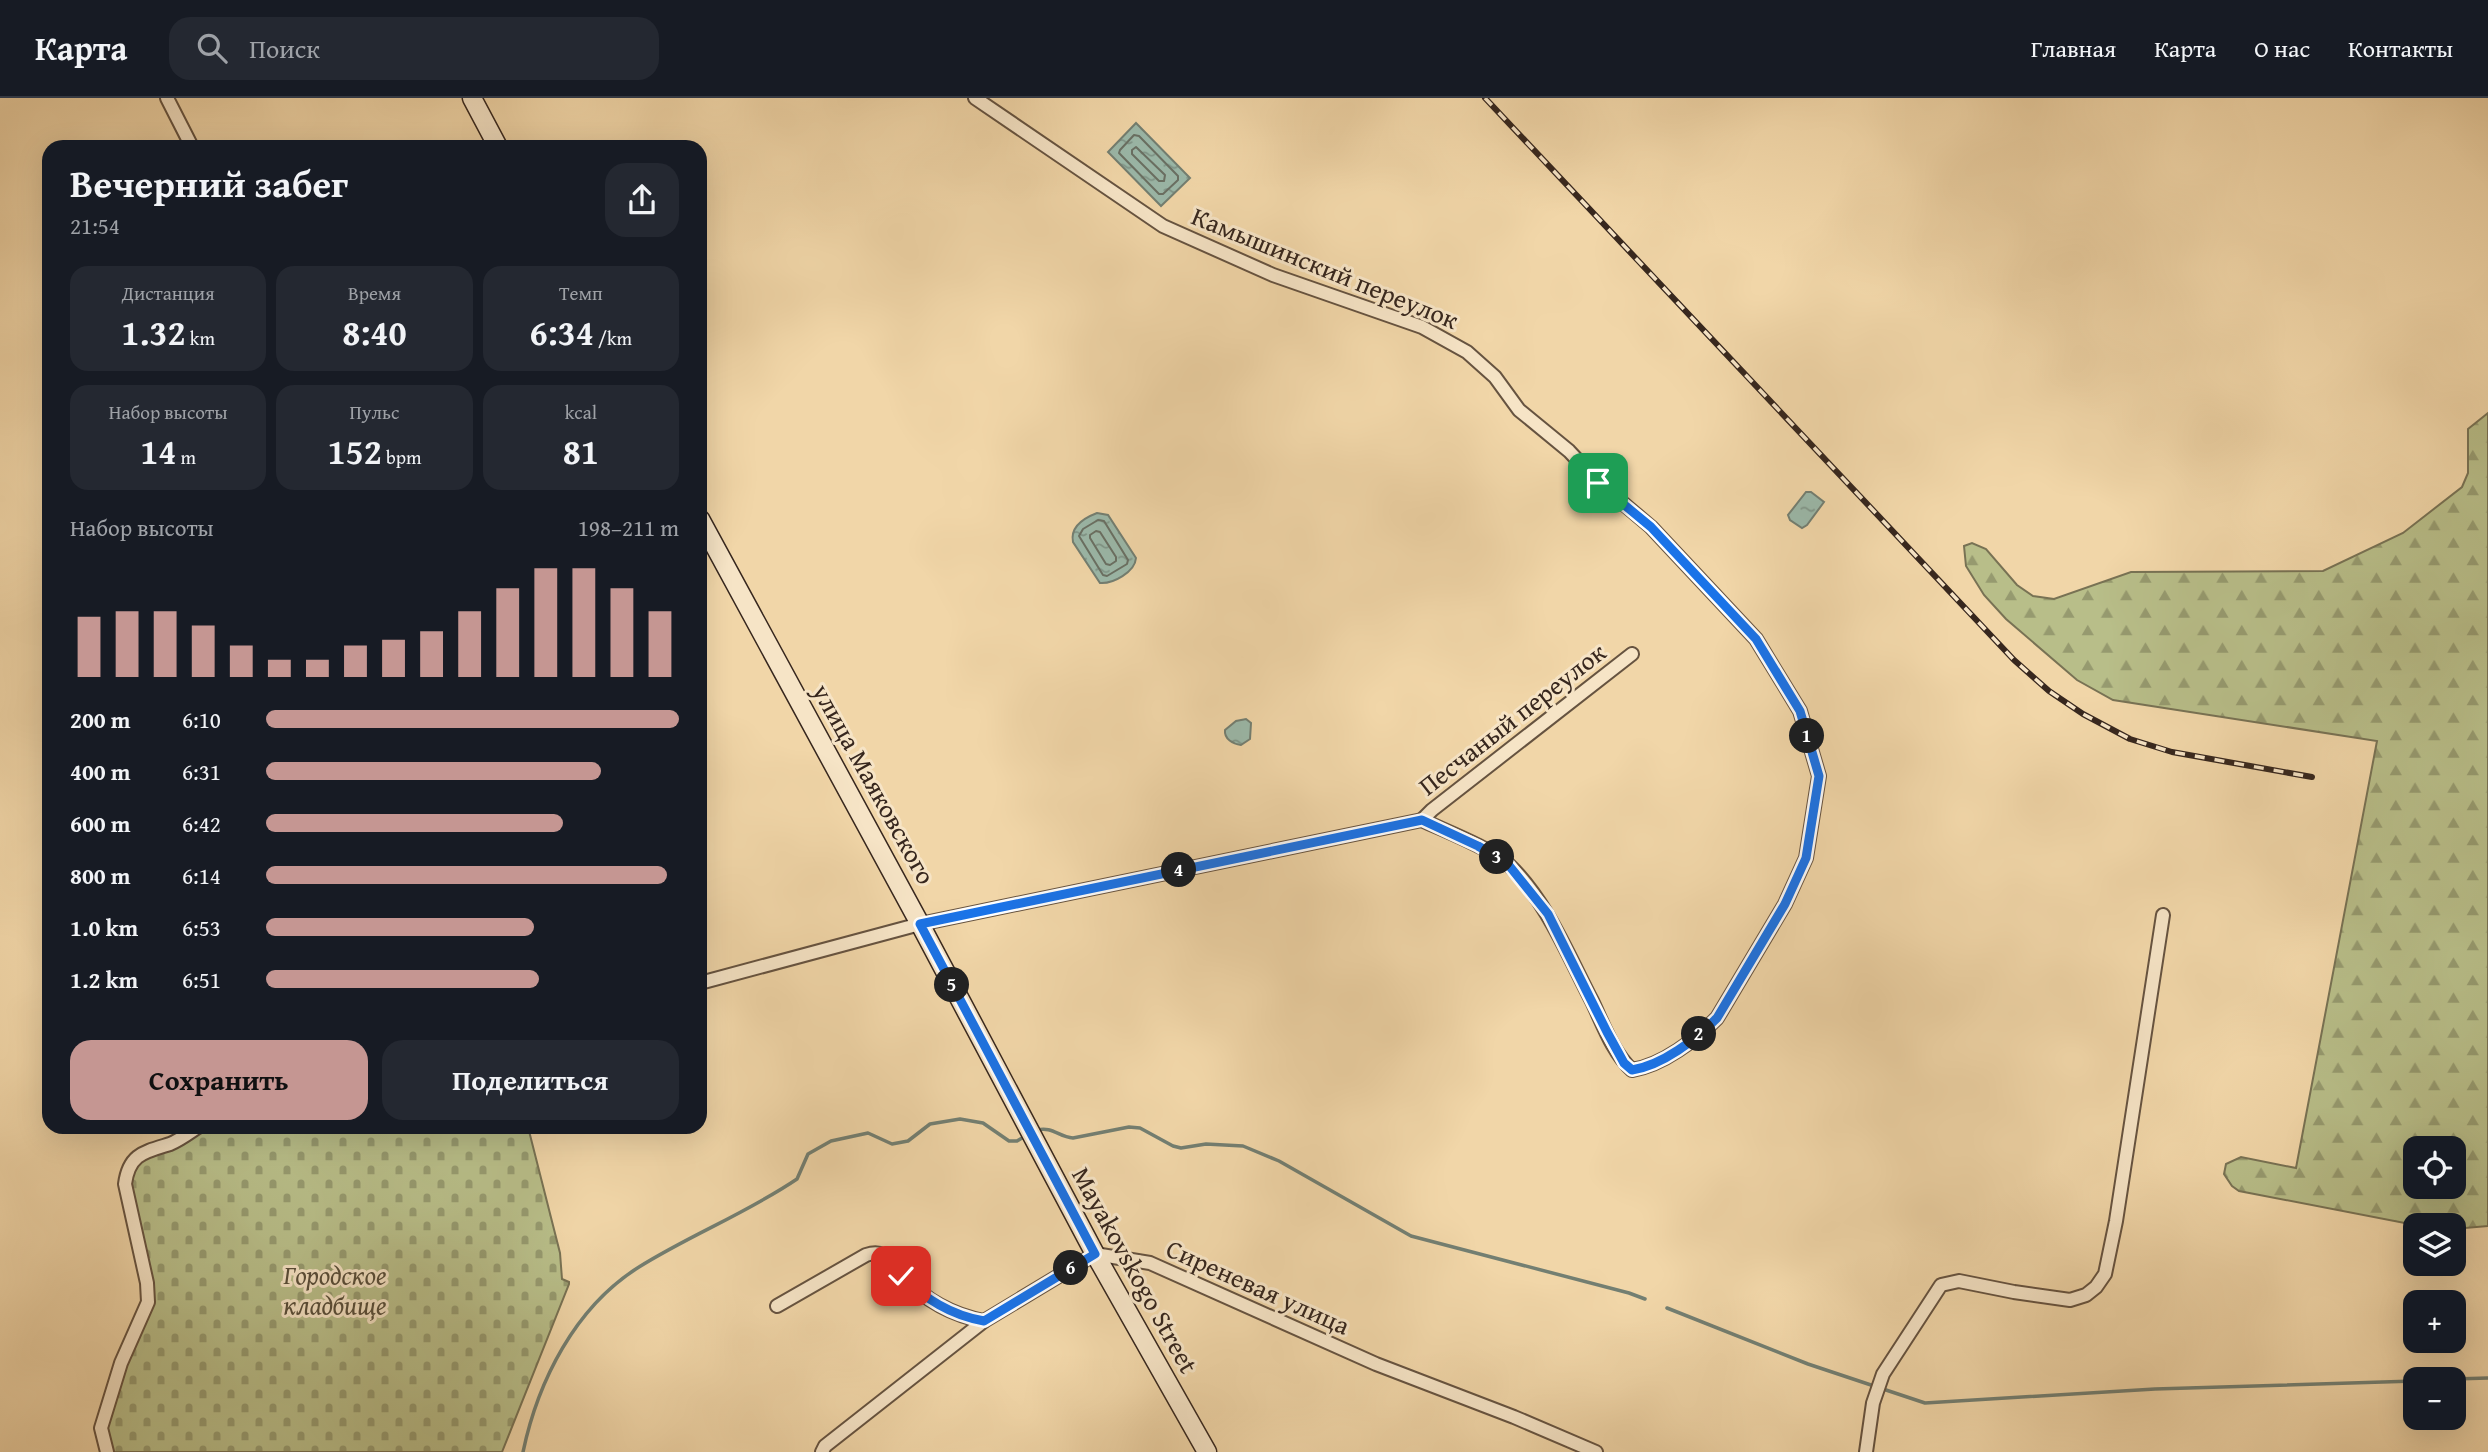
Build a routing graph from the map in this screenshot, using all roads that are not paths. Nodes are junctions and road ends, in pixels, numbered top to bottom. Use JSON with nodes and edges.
{"nodes":[{"id":1,"x":167,"y":98,"type":"edge"},
{"id":2,"x":472,"y":98,"type":"edge"},
{"id":3,"x":975,"y":98,"type":"edge"},
{"id":4,"x":188,"y":140,"type":"edge"},
{"id":5,"x":494,"y":140,"type":"edge"},
{"id":6,"x":707,"y":532,"type":"edge"},
{"id":7,"x":1632,"y":654,"type":"dead end"},
{"id":8,"x":1422,"y":820,"type":"junction"},
{"id":9,"x":2163,"y":915,"type":"dead end"},
{"id":10,"x":920,"y":924,"type":"junction"},
{"id":11,"x":707,"y":981,"type":"edge"},
{"id":12,"x":1019,"y":1113,"type":"joint"},
{"id":13,"x":187,"y":1134,"type":"edge"},
{"id":14,"x":1095,"y":1254,"type":"junction"},
{"id":15,"x":777,"y":1306,"type":"dead end"},
{"id":16,"x":984,"y":1321,"type":"junction"},
{"id":17,"x":107,"y":1452,"type":"edge"},
{"id":18,"x":822,"y":1452,"type":"edge"},
{"id":19,"x":1207,"y":1452,"type":"edge"},
{"id":20,"x":1596,"y":1452,"type":"edge"},
{"id":21,"x":1866,"y":1452,"type":"edge"}],
"edges":[{"from":1,"to":4,"type":"street"},
{"from":2,"to":5,"type":"street"},
{"from":3,"to":8,"type":"street","name":"Камышинский переулок"},
{"from":6,"to":10,"type":"street","name":"улица Маяковского"},
{"from":7,"to":8,"type":"street","name":"Песчаный переулок"},
{"from":8,"to":10,"type":"street"},
{"from":9,"to":21,"type":"street"},
{"from":10,"to":11,"type":"street"},
{"from":10,"to":12,"type":"street","name":"улица Маяковского"},
{"from":12,"to":14,"type":"street","name":"Mayakovskogo Street"},
{"from":13,"to":17,"type":"street"},
{"from":14,"to":16,"type":"street"},
{"from":14,"to":19,"type":"street","name":"Mayakovskogo Street"},
{"from":14,"to":20,"type":"street","name":"Сиреневая улица"},
{"from":15,"to":16,"type":"street"},
{"from":16,"to":18,"type":"street"}]}
